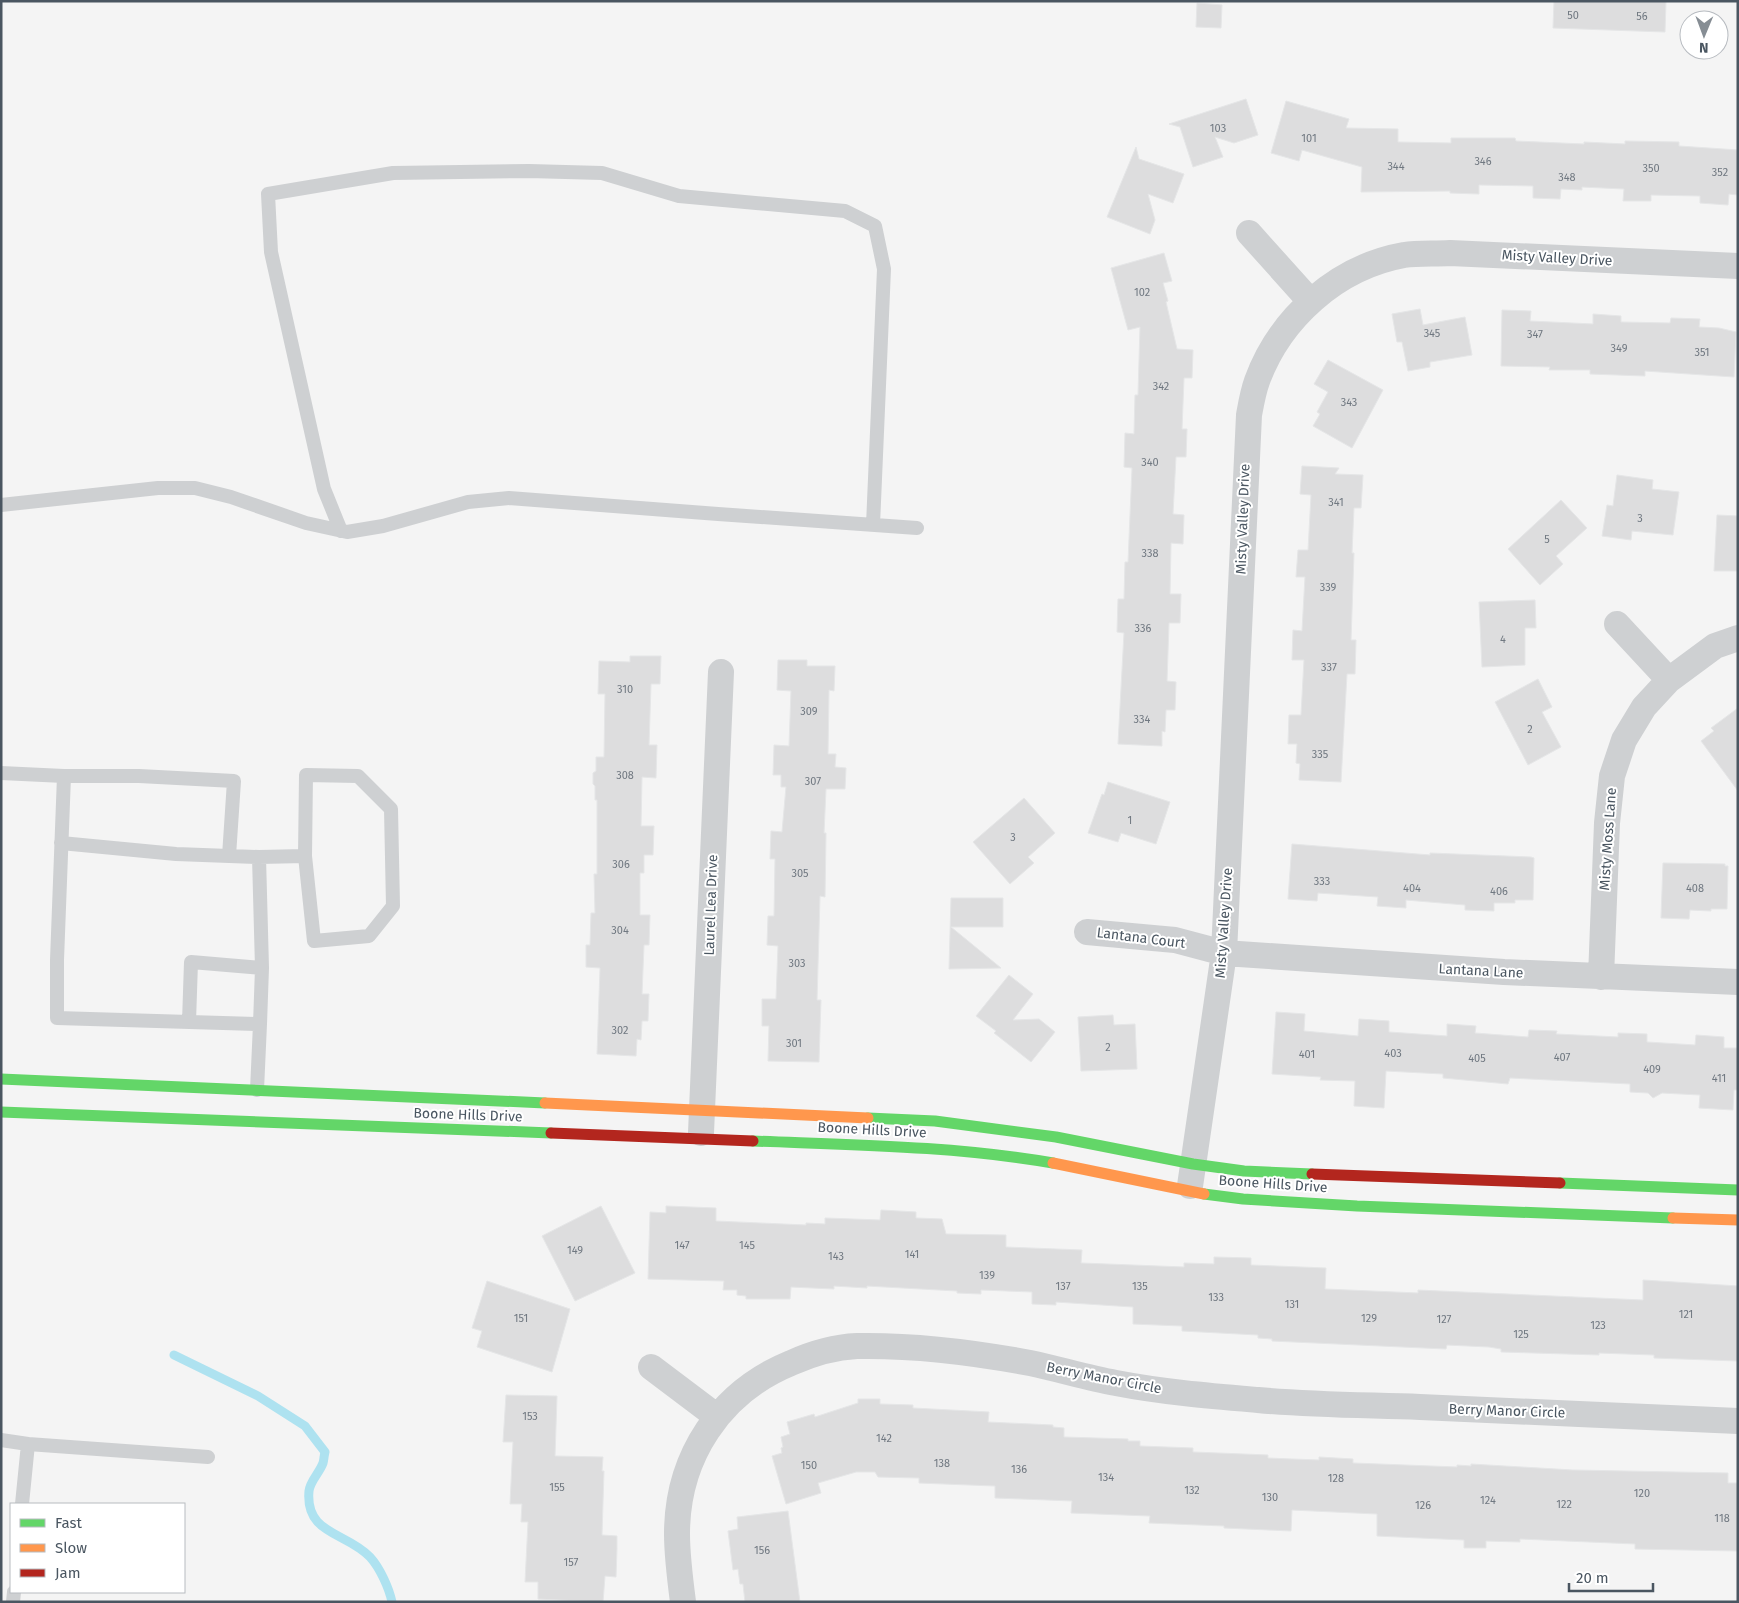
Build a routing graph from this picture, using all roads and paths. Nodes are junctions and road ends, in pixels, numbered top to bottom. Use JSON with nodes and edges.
{"nodes":[{"id":1,"x":1249,"y":233,"type":"dead end"},
{"id":2,"x":1738,"y":266,"type":"edge"},
{"id":3,"x":1310,"y":301,"type":"junction"},
{"id":4,"x":1,"y":505,"type":"edge"},
{"id":5,"x":873,"y":525,"type":"junction"},
{"id":6,"x":917,"y":528,"type":"dead end"},
{"id":7,"x":341,"y":530,"type":"junction"},
{"id":8,"x":1617,"y":624,"type":"dead end"},
{"id":9,"x":1738,"y":638,"type":"edge"},
{"id":10,"x":721,"y":672,"type":"dead end"},
{"id":11,"x":1670,"y":680,"type":"junction"},
{"id":12,"x":1,"y":773,"type":"edge"},
{"id":13,"x":64,"y":776,"type":"junction"},
{"id":14,"x":61,"y":843,"type":"junction"},
{"id":15,"x":229,"y":856,"type":"junction"},
{"id":16,"x":305,"y":856,"type":"junction"},
{"id":17,"x":259,"y":857,"type":"junction"},
{"id":18,"x":1087,"y":932,"type":"dead end"},
{"id":19,"x":1224,"y":953,"type":"junction"},
{"id":20,"x":262,"y":968,"type":"junction"},
{"id":21,"x":1601,"y":977,"type":"junction"},
{"id":22,"x":1738,"y":982,"type":"edge"},
{"id":23,"x":189,"y":1022,"type":"junction"},
{"id":24,"x":260,"y":1024,"type":"junction"},
{"id":25,"x":1,"y":1079,"type":"edge"},
{"id":26,"x":257,"y":1090,"type":"junction"},
{"id":27,"x":703,"y":1111,"type":"junction"},
{"id":28,"x":1,"y":1112,"type":"edge"},
{"id":29,"x":701,"y":1139,"type":"junction"},
{"id":30,"x":1193,"y":1164,"type":"junction"},
{"id":31,"x":1738,"y":1190,"type":"edge"},
{"id":32,"x":1189,"y":1192,"type":"junction"},
{"id":33,"x":1738,"y":1220,"type":"edge"},
{"id":34,"x":651,"y":1367,"type":"dead end"},
{"id":35,"x":716,"y":1416,"type":"junction"},
{"id":36,"x":1738,"y":1421,"type":"edge"},
{"id":37,"x":1,"y":1440,"type":"edge"},
{"id":38,"x":28,"y":1444,"type":"junction"},
{"id":39,"x":208,"y":1457,"type":"dead end"},
{"id":40,"x":22,"y":1503,"type":"edge"},
{"id":41,"x":683,"y":1602,"type":"edge"}],
"edges":[{"from":1,"to":3,"type":"street"},
{"from":2,"to":3,"type":"street","name":"Misty Valley Drive"},
{"from":3,"to":19,"type":"street","name":"Misty Valley Drive"},
{"from":4,"to":7,"type":"lane"},
{"from":5,"to":6,"type":"lane"},
{"from":5,"to":7,"type":"lane"},
{"from":5,"to":7,"type":"lane"},
{"from":8,"to":11,"type":"street"},
{"from":9,"to":11,"type":"street","name":"Misty Moss Lane"},
{"from":10,"to":27,"type":"street","name":"Laurel Lea Drive"},
{"from":11,"to":21,"type":"street","name":"Misty Moss Lane"},
{"from":12,"to":13,"type":"lane"},
{"from":13,"to":14,"type":"lane"},
{"from":13,"to":15,"type":"lane"},
{"from":14,"to":15,"type":"lane"},
{"from":14,"to":23,"type":"lane"},
{"from":15,"to":17,"type":"lane"},
{"from":16,"to":16,"type":"lane"},
{"from":16,"to":17,"type":"lane"},
{"from":17,"to":20,"type":"lane"},
{"from":18,"to":19,"type":"street","name":"Lantana Court"},
{"from":19,"to":21,"type":"street","name":"Lantana Lane"},
{"from":19,"to":30,"type":"street","name":"Misty Valley Drive"},
{"from":20,"to":23,"type":"lane"},
{"from":20,"to":24,"type":"lane"},
{"from":21,"to":22,"type":"street","name":"Lantana Lane"},
{"from":23,"to":24,"type":"lane"},
{"from":24,"to":26,"type":"lane"},
{"from":25,"to":26,"type":"street","name":"Boone Hills Drive"},
{"from":26,"to":27,"type":"street","name":"Boone Hills Drive"},
{"from":27,"to":29,"type":"street","name":"Laurel Lea Drive"},
{"from":27,"to":30,"type":"street","name":"Boone Hills Drive"},
{"from":28,"to":29,"type":"street","name":"Boone Hills Drive"},
{"from":29,"to":32,"type":"street","name":"Boone Hills Drive"},
{"from":30,"to":31,"type":"street","name":"Boone Hills Drive"},
{"from":30,"to":32,"type":"street","name":"Misty Valley Drive"},
{"from":32,"to":33,"type":"street","name":"Boone Hills Drive"},
{"from":34,"to":35,"type":"street"},
{"from":35,"to":36,"type":"street","name":"Berry Manor Circle"},
{"from":35,"to":41,"type":"street","name":"Berry Manor Circle"},
{"from":37,"to":38,"type":"lane"},
{"from":38,"to":39,"type":"lane"},
{"from":38,"to":40,"type":"lane"}]}
